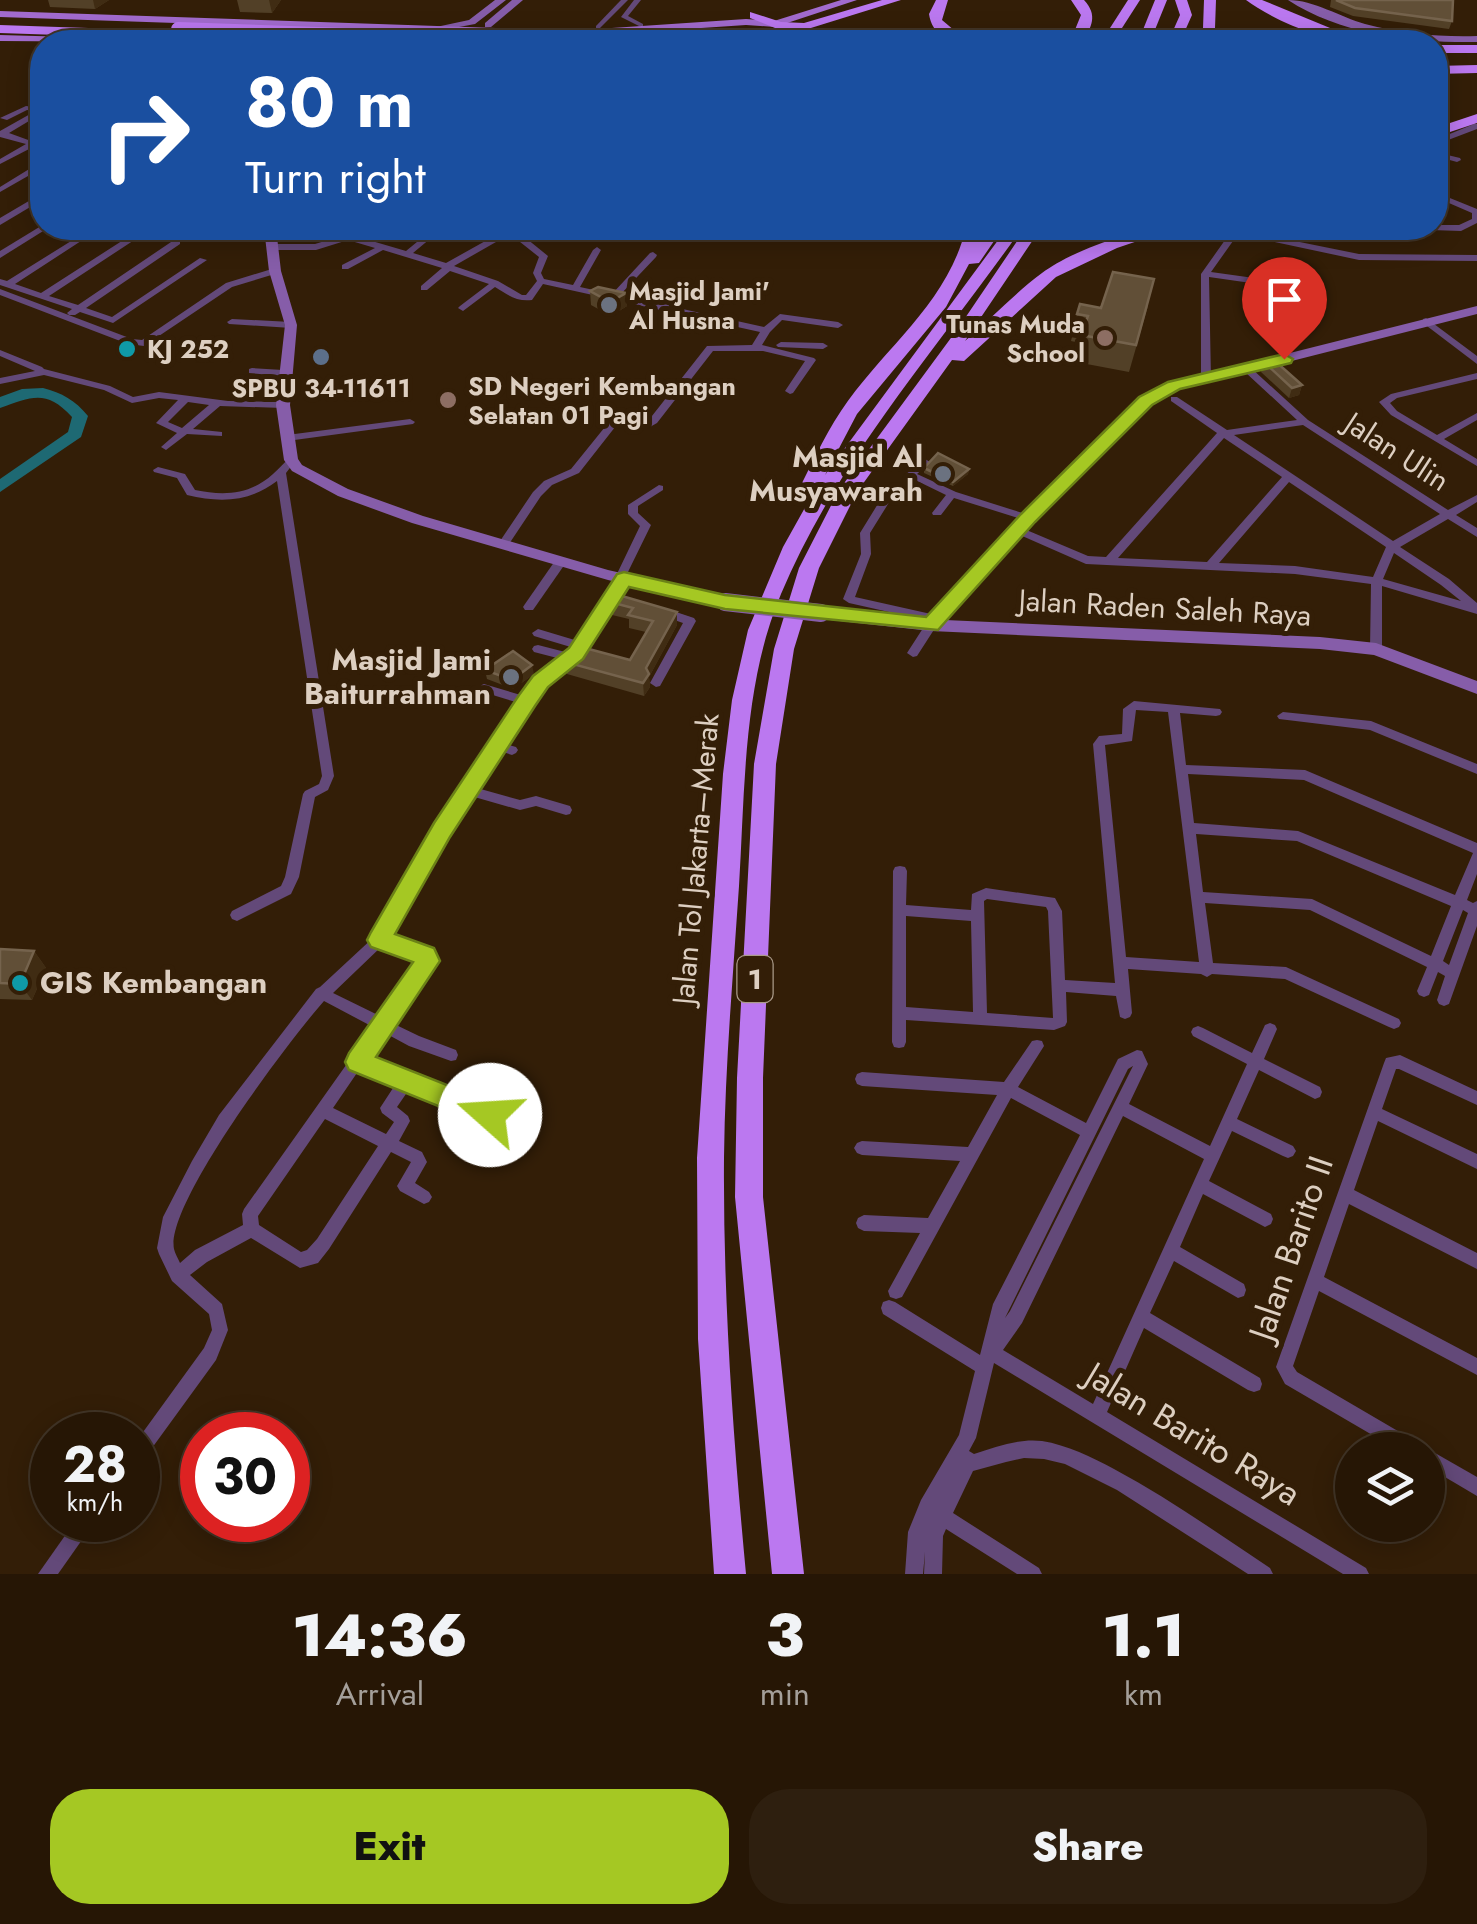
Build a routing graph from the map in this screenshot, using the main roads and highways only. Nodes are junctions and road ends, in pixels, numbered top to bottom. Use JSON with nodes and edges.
{"nodes":[{"id":1,"x":501,"y":0,"type":"edge"},
{"id":2,"x":518,"y":0,"type":"edge"},
{"id":3,"x":829,"y":0,"type":"edge"},
{"id":4,"x":852,"y":0,"type":"edge"},
{"id":5,"x":880,"y":0,"type":"edge"},
{"id":6,"x":896,"y":0,"type":"edge"},
{"id":7,"x":942,"y":0,"type":"edge"},
{"id":8,"x":1078,"y":0,"type":"edge"},
{"id":9,"x":1134,"y":0,"type":"edge"},
{"id":10,"x":1146,"y":0,"type":"edge"},
{"id":11,"x":1161,"y":0,"type":"edge"},
{"id":12,"x":1182,"y":0,"type":"edge"},
{"id":13,"x":1210,"y":0,"type":"edge"},
{"id":14,"x":1293,"y":0,"type":"edge"},
{"id":15,"x":1257,"y":3,"type":"edge"},
{"id":16,"x":787,"y":13,"type":"junction"},
{"id":17,"x":25,"y":15,"type":"joint"},
{"id":18,"x":754,"y":15,"type":"junction"},
{"id":19,"x":498,"y":19,"type":"junction"},
{"id":20,"x":775,"y":24,"type":"junction"},
{"id":21,"x":0,"y":25,"type":"edge"},
{"id":22,"x":328,"y":27,"type":"junction"},
{"id":23,"x":30,"y":30,"type":"edge"},
{"id":24,"x":37,"y":30,"type":"edge"},
{"id":25,"x":157,"y":30,"type":"edge"},
{"id":26,"x":334,"y":30,"type":"edge"},
{"id":27,"x":343,"y":30,"type":"edge"},
{"id":28,"x":422,"y":30,"type":"edge"},
{"id":29,"x":475,"y":30,"type":"edge"},
{"id":30,"x":521,"y":30,"type":"edge"},
{"id":31,"x":588,"y":30,"type":"edge"},
{"id":32,"x":621,"y":30,"type":"edge"},
{"id":33,"x":796,"y":30,"type":"edge"},
{"id":34,"x":945,"y":30,"type":"edge"},
{"id":35,"x":1083,"y":30,"type":"edge"},
{"id":36,"x":1114,"y":30,"type":"edge"},
{"id":37,"x":1134,"y":30,"type":"edge"},
{"id":38,"x":1149,"y":30,"type":"edge"},
{"id":39,"x":1179,"y":30,"type":"edge"},
{"id":40,"x":1208,"y":30,"type":"edge"},
{"id":41,"x":1325,"y":30,"type":"edge"},
{"id":42,"x":1371,"y":30,"type":"edge"},
{"id":43,"x":1477,"y":39,"type":"edge"},
{"id":44,"x":1448,"y":40,"type":"edge"},
{"id":45,"x":1448,"y":56,"type":"edge"},
{"id":46,"x":1477,"y":58,"type":"edge"},
{"id":47,"x":1448,"y":66,"type":"edge"},
{"id":48,"x":1477,"y":105,"type":"edge"},
{"id":49,"x":1448,"y":115,"type":"edge"},
{"id":50,"x":1477,"y":118,"type":"edge"},
{"id":51,"x":1448,"y":129,"type":"edge"},
{"id":52,"x":271,"y":240,"type":"edge"},
{"id":53,"x":971,"y":240,"type":"edge"},
{"id":54,"x":983,"y":240,"type":"edge"},
{"id":55,"x":987,"y":240,"type":"edge"},
{"id":56,"x":1005,"y":240,"type":"edge"},
{"id":57,"x":1025,"y":240,"type":"edge"},
{"id":58,"x":1038,"y":240,"type":"edge"},
{"id":59,"x":1128,"y":240,"type":"edge"},
{"id":60,"x":982,"y":247,"type":"junction"},
{"id":61,"x":940,"y":304,"type":"junction"},
{"id":62,"x":1476,"y":310,"type":"edge"},
{"id":63,"x":966,"y":329,"type":"junction"},
{"id":64,"x":916,"y":397,"type":"junction"},
{"id":65,"x":768,"y":601,"type":"junction"},
{"id":66,"x":933,"y":622,"type":"junction"},
{"id":67,"x":1477,"y":688,"type":"edge"},
{"id":68,"x":730,"y":1574,"type":"edge"},
{"id":69,"x":788,"y":1574,"type":"edge"}],
"edges":[{"from":1,"to":28,"type":"main road"},
{"from":2,"to":19,"type":"main road"},
{"from":3,"to":16,"type":"main road"},
{"from":4,"to":16,"type":"main road"},
{"from":5,"to":20,"type":"highway"},
{"from":6,"to":33,"type":"highway","bridge":true},
{"from":7,"to":34,"type":"highway"},
{"from":8,"to":35,"type":"highway"},
{"from":9,"to":36,"type":"highway"},
{"from":10,"to":37,"type":"highway"},
{"from":11,"to":38,"type":"highway"},
{"from":12,"to":39,"type":"highway"},
{"from":13,"to":40,"type":"highway"},
{"from":14,"to":42,"type":"main road"},
{"from":15,"to":41,"type":"highway"},
{"from":16,"to":18,"type":"main road"},
{"from":16,"to":20,"type":"main road"},
{"from":17,"to":21,"type":"highway"},
{"from":17,"to":22,"type":"main road"},
{"from":18,"to":20,"type":"highway"},
{"from":18,"to":31,"type":"main road"},
{"from":19,"to":29,"type":"main road"},
{"from":19,"to":30,"type":"main road"},
{"from":20,"to":32,"type":"main road"},
{"from":21,"to":23,"type":"highway"},
{"from":21,"to":24,"type":"main road"},
{"from":21,"to":25,"type":"highway","bridge":true},
{"from":22,"to":26,"type":"main road"},
{"from":22,"to":27,"type":"main road"},
{"from":43,"to":44,"type":"main road"},
{"from":45,"to":46,"type":"highway"},
{"from":46,"to":47,"type":"highway"},
{"from":48,"to":49,"type":"highway"},
{"from":50,"to":51,"type":"highway"},
{"from":52,"to":66,"type":"main road","name":"Jalan Raden Saleh Raya","bridge":true},
{"from":53,"to":61,"type":"highway"},
{"from":54,"to":60,"type":"highway"},
{"from":55,"to":60,"type":"highway"},
{"from":56,"to":65,"type":"highway","name":"Jalan Tol Jakarta–Merak","number":"1"},
{"from":57,"to":63,"type":"highway","name":"Jalan Tol Jakarta–Merak","number":"1"},
{"from":58,"to":63,"type":"highway"},
{"from":59,"to":64,"type":"highway"},
{"from":60,"to":61,"type":"highway"},
{"from":61,"to":65,"type":"highway"},
{"from":62,"to":66,"type":"main road"},
{"from":63,"to":64,"type":"highway","name":"Jalan Tol Jakarta–Merak","number":"1"},
{"from":64,"to":69,"type":"highway","name":"Jalan Tol Jakarta–Merak","number":"1"},
{"from":65,"to":68,"type":"highway","name":"Jalan Tol Jakarta–Merak","number":"1"},
{"from":66,"to":67,"type":"main road","name":"Jalan Raden Saleh Raya"}]}
